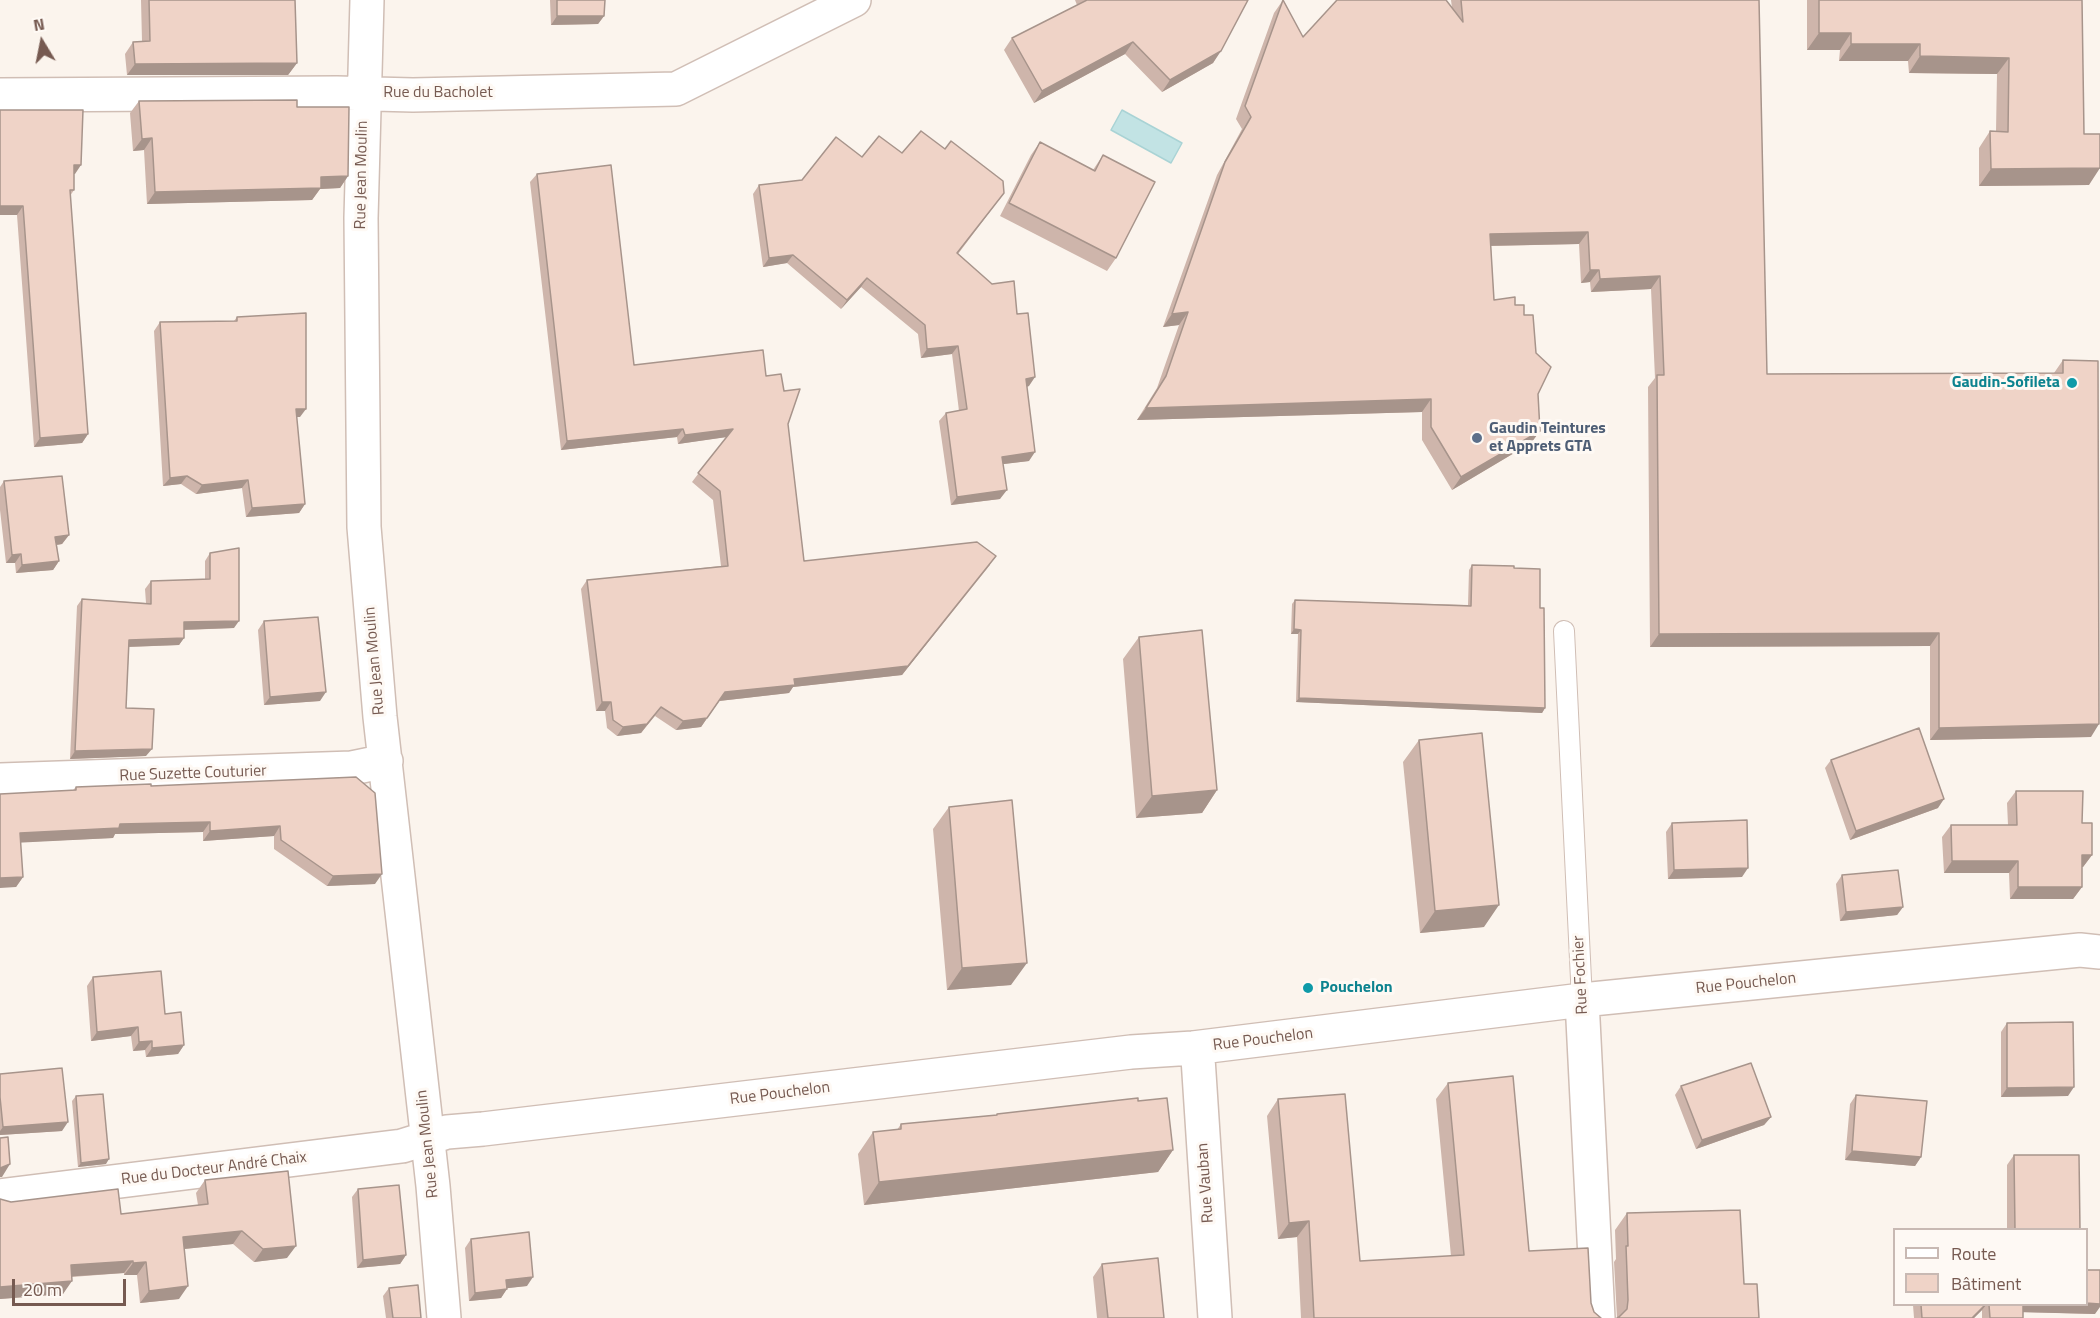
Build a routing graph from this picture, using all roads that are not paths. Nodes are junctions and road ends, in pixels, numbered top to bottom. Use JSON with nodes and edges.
{"nodes":[{"id":1,"x":367,"y":0,"type":"edge"},
{"id":2,"x":854,"y":0,"type":"edge"},
{"id":3,"x":363,"y":93,"type":"junction"},
{"id":4,"x":0,"y":95,"type":"edge"},
{"id":5,"x":1564,"y":631,"type":"dead end"},
{"id":6,"x":386,"y":761,"type":"junction"},
{"id":7,"x":0,"y":780,"type":"edge"},
{"id":8,"x":2100,"y":952,"type":"edge"},
{"id":9,"x":1582,"y":1000,"type":"junction"},
{"id":10,"x":1193,"y":1048,"type":"junction"},
{"id":11,"x":428,"y":1138,"type":"junction"},
{"id":12,"x":0,"y":1196,"type":"edge"},
{"id":13,"x":444,"y":1318,"type":"edge"},
{"id":14,"x":1215,"y":1318,"type":"edge"},
{"id":15,"x":1598,"y":1318,"type":"edge"}],
"edges":[{"from":1,"to":3,"type":"street","name":"Rue Jean Moulin"},
{"from":2,"to":3,"type":"street","name":"Rue du Bacholet"},
{"from":3,"to":4,"type":"street","name":"Rue du Bacholet"},
{"from":3,"to":6,"type":"street","name":"Rue Jean Moulin"},
{"from":5,"to":9,"type":"lane","name":"Rue Fochier"},
{"from":6,"to":7,"type":"street","name":"Rue Suzette Couturier"},
{"from":6,"to":11,"type":"street","name":"Rue Jean Moulin"},
{"from":8,"to":9,"type":"street","name":"Rue Pouchelon"},
{"from":9,"to":10,"type":"street","name":"Rue Pouchelon"},
{"from":9,"to":15,"type":"street","name":"Rue Fochier"},
{"from":10,"to":11,"type":"street","name":"Rue Pouchelon"},
{"from":10,"to":14,"type":"street","name":"Rue Vauban"},
{"from":11,"to":12,"type":"street","name":"Rue du Docteur André Chaix"},
{"from":11,"to":13,"type":"street","name":"Rue Jean Moulin"}]}
